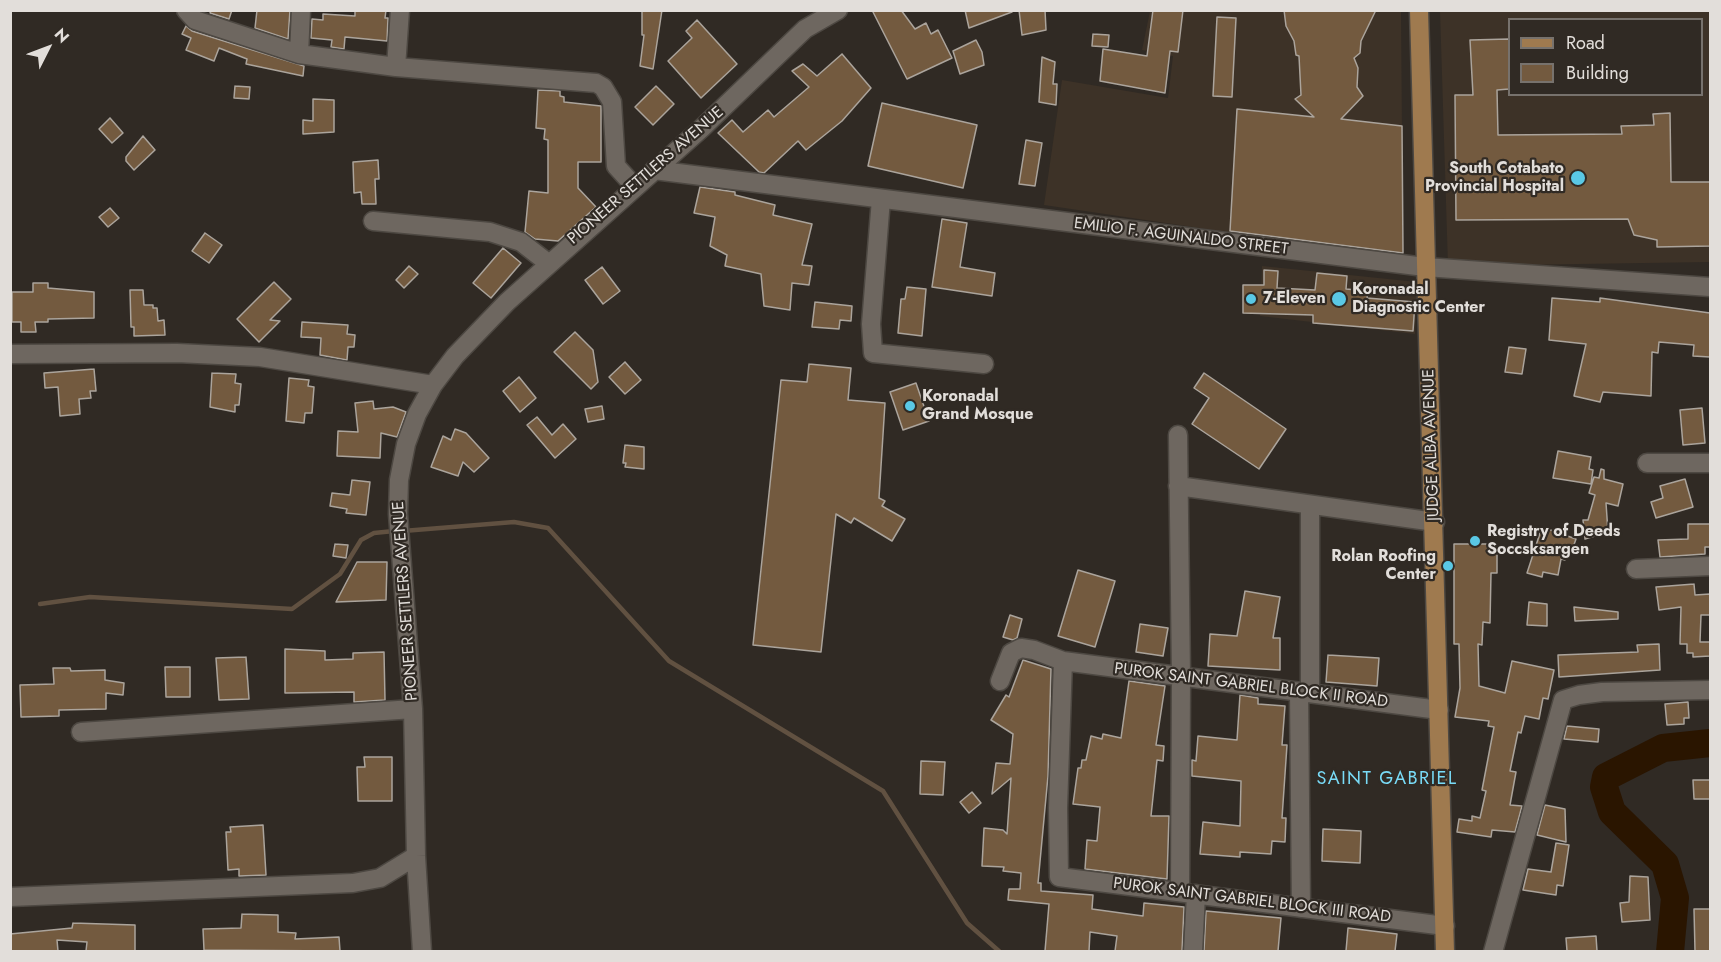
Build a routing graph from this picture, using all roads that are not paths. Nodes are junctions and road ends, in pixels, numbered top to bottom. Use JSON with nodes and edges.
{"nodes":[{"id":1,"x":186,"y":10,"type":"edge"},
{"id":2,"x":301,"y":10,"type":"edge"},
{"id":3,"x":400,"y":10,"type":"edge"},
{"id":4,"x":838,"y":10,"type":"edge"},
{"id":5,"x":1419,"y":10,"type":"edge"},
{"id":6,"x":299,"y":54,"type":"junction"},
{"id":7,"x":396,"y":68,"type":"junction"},
{"id":8,"x":654,"y":170,"type":"junction"},
{"id":9,"x":635,"y":187,"type":"junction"},
{"id":10,"x":881,"y":199,"type":"junction"},
{"id":11,"x":372,"y":220,"type":"dead end"},
{"id":12,"x":548,"y":263,"type":"junction"},
{"id":13,"x":1425,"y":267,"type":"junction"},
{"id":14,"x":1710,"y":287,"type":"edge"},
{"id":15,"x":10,"y":354,"type":"edge"},
{"id":16,"x":984,"y":364,"type":"dead end"},
{"id":17,"x":433,"y":385,"type":"junction"},
{"id":18,"x":1178,"y":435,"type":"dead end"},
{"id":19,"x":1710,"y":463,"type":"edge"},
{"id":20,"x":1647,"y":464,"type":"dead end"},
{"id":21,"x":1178,"y":486,"type":"junction"},
{"id":22,"x":1310,"y":505,"type":"junction"},
{"id":23,"x":1435,"y":522,"type":"junction"},
{"id":24,"x":1710,"y":566,"type":"edge"},
{"id":25,"x":1636,"y":568,"type":"dead end"},
{"id":26,"x":1063,"y":661,"type":"junction"},
{"id":27,"x":1181,"y":676,"type":"junction"},
{"id":28,"x":1000,"y":681,"type":"dead end"},
{"id":29,"x":1710,"y":690,"type":"edge"},
{"id":30,"x":1305,"y":693,"type":"junction"},
{"id":31,"x":413,"y":710,"type":"junction"},
{"id":32,"x":1439,"y":710,"type":"junction"},
{"id":33,"x":81,"y":732,"type":"dead end"},
{"id":34,"x":416,"y":856,"type":"junction"},
{"id":35,"x":1188,"y":893,"type":"junction"},
{"id":36,"x":10,"y":897,"type":"edge"},
{"id":37,"x":1301,"y":908,"type":"junction"},
{"id":38,"x":1445,"y":926,"type":"junction"},
{"id":39,"x":422,"y":951,"type":"edge"},
{"id":40,"x":1193,"y":951,"type":"edge"},
{"id":41,"x":1445,"y":951,"type":"edge"},
{"id":42,"x":1493,"y":951,"type":"edge"}],
"edges":[{"from":1,"to":6,"type":"street"},
{"from":2,"to":6,"type":"street"},
{"from":3,"to":7,"type":"street"},
{"from":4,"to":8,"type":"street","name":"PIONEER SETTLERS AVENUE"},
{"from":5,"to":13,"type":"main road","name":"JUDGE ALBA AVENUE"},
{"from":6,"to":7,"type":"street"},
{"from":7,"to":9,"type":"street"},
{"from":8,"to":9,"type":"street","name":"PIONEER SETTLERS AVENUE"},
{"from":8,"to":10,"type":"street","name":"EMILIO F. AGUINALDO STREET"},
{"from":9,"to":12,"type":"street","name":"PIONEER SETTLERS AVENUE"},
{"from":10,"to":13,"type":"street","name":"EMILIO F. AGUINALDO STREET"},
{"from":10,"to":16,"type":"street"},
{"from":11,"to":12,"type":"street"},
{"from":12,"to":17,"type":"street","name":"PIONEER SETTLERS AVENUE"},
{"from":13,"to":14,"type":"street","name":"EMILIO F. AGUINALDO STREET"},
{"from":13,"to":23,"type":"main road","name":"JUDGE ALBA AVENUE"},
{"from":15,"to":17,"type":"street"},
{"from":17,"to":31,"type":"street","name":"PIONEER SETTLERS AVENUE"},
{"from":18,"to":21,"type":"street"},
{"from":19,"to":20,"type":"street"},
{"from":21,"to":22,"type":"street"},
{"from":21,"to":27,"type":"street"},
{"from":22,"to":23,"type":"street"},
{"from":22,"to":30,"type":"street"},
{"from":23,"to":32,"type":"main road","name":"JUDGE ALBA AVENUE"},
{"from":24,"to":25,"type":"street"},
{"from":26,"to":27,"type":"street","name":"PUROK SAINT GABRIEL BLOCK II ROAD"},
{"from":26,"to":28,"type":"street","name":"PUROK SAINT GABRIEL BLOCK II ROAD"},
{"from":26,"to":35,"type":"street","name":"PUROK SAINT GABRIEL BLOCK III ROAD"},
{"from":27,"to":30,"type":"street","name":"PUROK SAINT GABRIEL BLOCK II ROAD"},
{"from":27,"to":35,"type":"street"},
{"from":29,"to":42,"type":"street"},
{"from":30,"to":32,"type":"street","name":"PUROK SAINT GABRIEL BLOCK II ROAD"},
{"from":30,"to":37,"type":"street"},
{"from":31,"to":33,"type":"street"},
{"from":31,"to":34,"type":"street","name":"PIONEER SETTLERS AVENUE"},
{"from":32,"to":38,"type":"main road","name":"JUDGE ALBA AVENUE"},
{"from":34,"to":36,"type":"street"},
{"from":34,"to":39,"type":"street","name":"PIONEER SETTLERS AVENUE"},
{"from":35,"to":37,"type":"street","name":"PUROK SAINT GABRIEL BLOCK III ROAD"},
{"from":35,"to":40,"type":"street"},
{"from":37,"to":38,"type":"street","name":"PUROK SAINT GABRIEL BLOCK III ROAD"},
{"from":38,"to":41,"type":"main road","name":"JUDGE ALBA AVENUE"}]}
